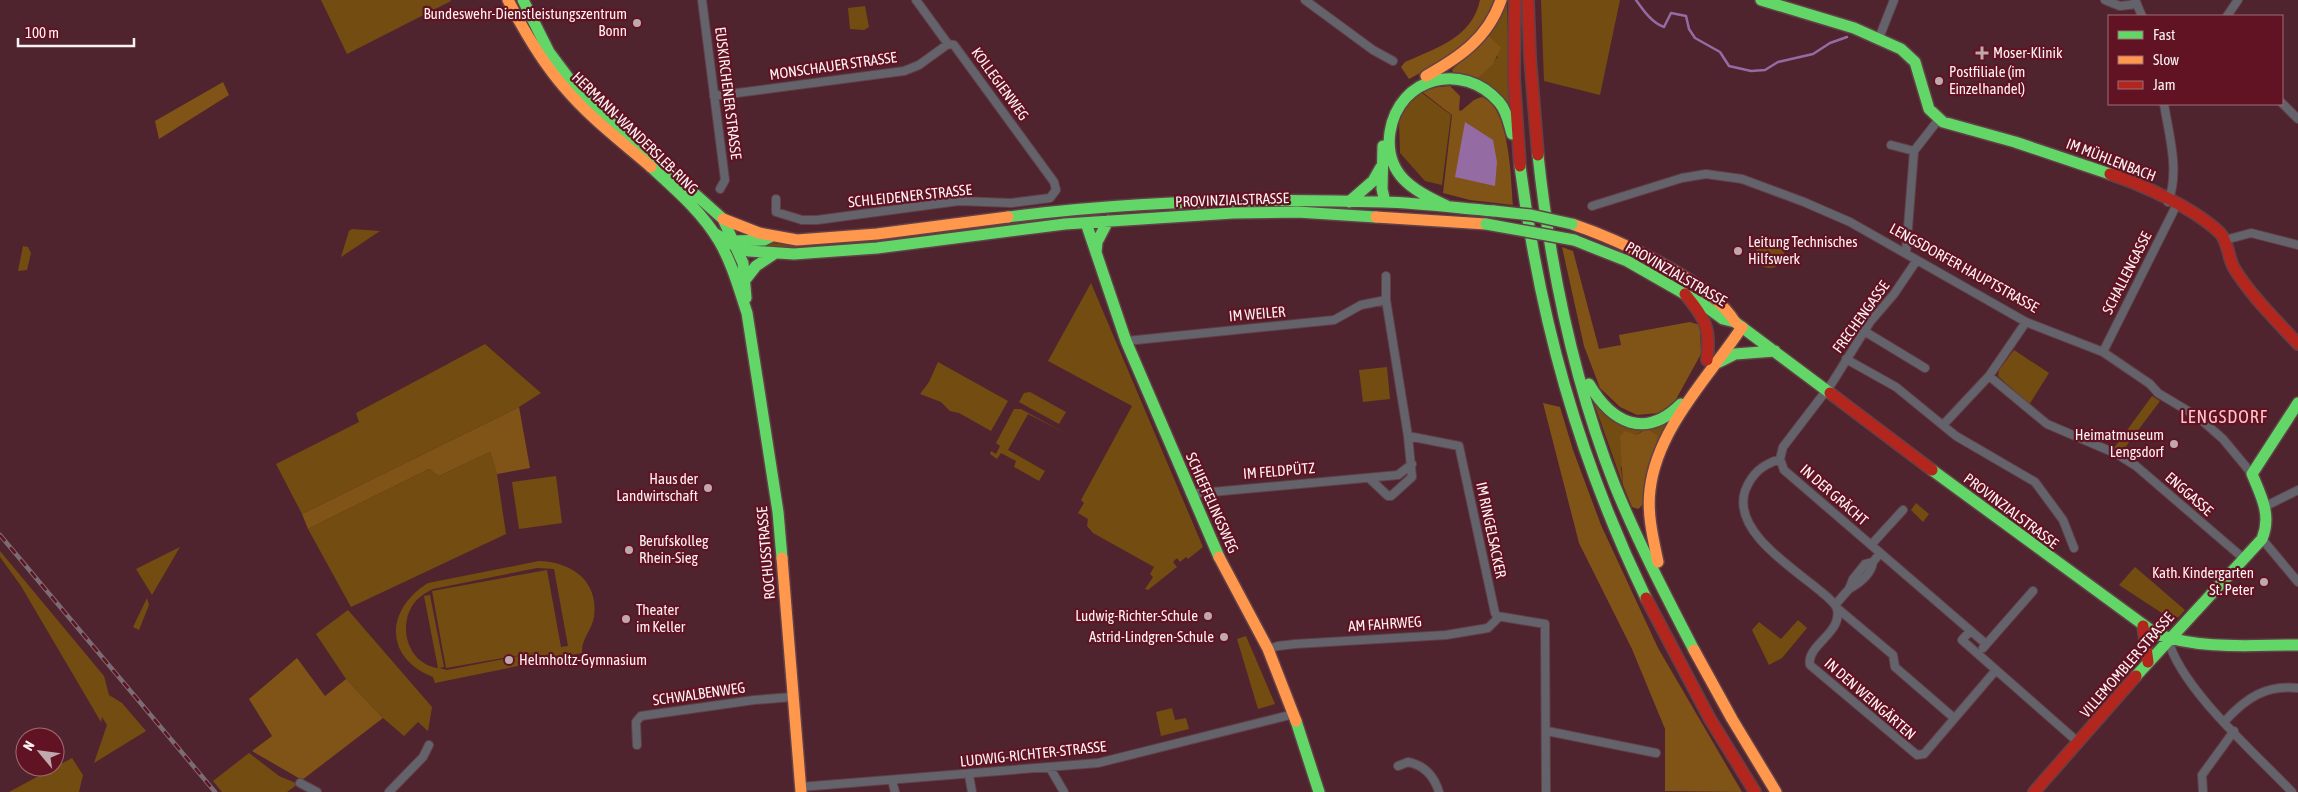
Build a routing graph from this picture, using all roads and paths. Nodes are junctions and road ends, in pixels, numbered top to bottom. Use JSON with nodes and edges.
{"nodes":[{"id":1,"x":508,"y":0,"type":"edge"},
{"id":2,"x":523,"y":0,"type":"edge"},
{"id":3,"x":702,"y":0,"type":"edge"},
{"id":4,"x":916,"y":0,"type":"edge"},
{"id":5,"x":1305,"y":0,"type":"edge"},
{"id":6,"x":1500,"y":0,"type":"edge"},
{"id":7,"x":1514,"y":0,"type":"edge"},
{"id":8,"x":1528,"y":0,"type":"edge"},
{"id":9,"x":1761,"y":0,"type":"edge"},
{"id":10,"x":1894,"y":0,"type":"edge"},
{"id":11,"x":2105,"y":0,"type":"edge"},
{"id":12,"x":2238,"y":0,"type":"edge"},
{"id":13,"x":2136,"y":2,"type":"edge"},
{"id":14,"x":2142,"y":15,"type":"edge"},
{"id":15,"x":2228,"y":15,"type":"edge"},
{"id":16,"x":1879,"y":38,"type":"junction"},
{"id":17,"x":948,"y":44,"type":"junction"},
{"id":18,"x":1393,"y":61,"type":"dead end"},
{"id":19,"x":1427,"y":78,"type":"junction"},
{"id":20,"x":714,"y":96,"type":"junction"},
{"id":21,"x":2283,"y":104,"type":"edge"},
{"id":22,"x":2164,"y":105,"type":"edge"},
{"id":23,"x":1938,"y":119,"type":"junction"},
{"id":24,"x":2298,"y":120,"type":"edge"},
{"id":25,"x":1891,"y":145,"type":"dead end"},
{"id":26,"x":1914,"y":151,"type":"junction"},
{"id":27,"x":1519,"y":156,"type":"junction"},
{"id":28,"x":1386,"y":164,"type":"junction"},
{"id":29,"x":720,"y":189,"type":"dead end"},
{"id":30,"x":1056,"y":190,"type":"joint"},
{"id":31,"x":776,"y":199,"type":"dead end"},
{"id":32,"x":1349,"y":202,"type":"junction"},
{"id":33,"x":1385,"y":202,"type":"junction"},
{"id":34,"x":2172,"y":204,"type":"junction"},
{"id":35,"x":1447,"y":206,"type":"junction"},
{"id":36,"x":1592,"y":206,"type":"dead end"},
{"id":37,"x":1106,"y":207,"type":"junction"},
{"id":38,"x":1069,"y":209,"type":"junction"},
{"id":39,"x":1370,"y":216,"type":"junction"},
{"id":40,"x":1394,"y":217,"type":"junction"},
{"id":41,"x":723,"y":219,"type":"junction"},
{"id":42,"x":1108,"y":222,"type":"junction"},
{"id":43,"x":1086,"y":223,"type":"junction"},
{"id":44,"x":714,"y":233,"type":"junction"},
{"id":45,"x":771,"y":236,"type":"junction"},
{"id":46,"x":2224,"y":240,"type":"junction"},
{"id":47,"x":734,"y":244,"type":"junction"},
{"id":48,"x":2298,"y":245,"type":"edge"},
{"id":49,"x":1906,"y":253,"type":"junction"},
{"id":50,"x":774,"y":254,"type":"junction"},
{"id":51,"x":1096,"y":254,"type":"junction"},
{"id":52,"x":725,"y":257,"type":"junction"},
{"id":53,"x":1918,"y":260,"type":"junction"},
{"id":54,"x":1386,"y":276,"type":"dead end"},
{"id":55,"x":745,"y":280,"type":"junction"},
{"id":56,"x":1685,"y":294,"type":"junction"},
{"id":57,"x":1386,"y":300,"type":"junction"},
{"id":58,"x":746,"y":313,"type":"junction"},
{"id":59,"x":2026,"y":322,"type":"junction"},
{"id":60,"x":1739,"y":324,"type":"junction"},
{"id":61,"x":1864,"y":331,"type":"junction"},
{"id":62,"x":1126,"y":341,"type":"junction"},
{"id":63,"x":2298,"y":344,"type":"edge"},
{"id":64,"x":1775,"y":350,"type":"junction"},
{"id":65,"x":1575,"y":352,"type":"junction"},
{"id":66,"x":2103,"y":352,"type":"junction"},
{"id":67,"x":1846,"y":359,"type":"junction"},
{"id":68,"x":1712,"y":362,"type":"junction"},
{"id":69,"x":1925,"y":368,"type":"dead end"},
{"id":70,"x":1989,"y":376,"type":"junction"},
{"id":71,"x":1827,"y":390,"type":"junction"},
{"id":72,"x":2298,"y":403,"type":"edge"},
{"id":73,"x":1943,"y":424,"type":"junction"},
{"id":74,"x":1408,"y":436,"type":"junction"},
{"id":75,"x":1780,"y":459,"type":"junction"},
{"id":76,"x":1412,"y":464,"type":"junction"},
{"id":77,"x":2252,"y":474,"type":"junction"},
{"id":78,"x":1369,"y":478,"type":"junction"},
{"id":79,"x":2298,"y":490,"type":"edge"},
{"id":80,"x":1190,"y":494,"type":"junction"},
{"id":81,"x":2266,"y":506,"type":"junction"},
{"id":82,"x":1903,"y":510,"type":"dead end"},
{"id":83,"x":2262,"y":539,"type":"junction"},
{"id":84,"x":1871,"y":545,"type":"junction"},
{"id":85,"x":2074,"y":548,"type":"dead end"},
{"id":86,"x":1880,"y":553,"type":"junction"},
{"id":87,"x":2243,"y":558,"type":"junction"},
{"id":88,"x":2298,"y":582,"type":"edge"},
{"id":89,"x":2033,"y":590,"type":"dead end"},
{"id":90,"x":1668,"y":600,"type":"junction"},
{"id":91,"x":1836,"y":607,"type":"junction"},
{"id":92,"x":1497,"y":616,"type":"junction"},
{"id":93,"x":2143,"y":626,"type":"junction"},
{"id":94,"x":1970,"y":630,"type":"junction"},
{"id":95,"x":2168,"y":639,"type":"junction"},
{"id":96,"x":1986,"y":644,"type":"junction"},
{"id":97,"x":2298,"y":645,"type":"edge"},
{"id":98,"x":1268,"y":649,"type":"junction"},
{"id":99,"x":1978,"y":653,"type":"junction"},
{"id":100,"x":2148,"y":662,"type":"junction"},
{"id":101,"x":1996,"y":670,"type":"junction"},
{"id":102,"x":2298,"y":688,"type":"edge"},
{"id":103,"x":792,"y":698,"type":"junction"},
{"id":104,"x":1294,"y":714,"type":"junction"},
{"id":105,"x":1954,"y":718,"type":"junction"},
{"id":106,"x":2225,"y":722,"type":"junction"},
{"id":107,"x":1547,"y":731,"type":"junction"},
{"id":108,"x":2234,"y":731,"type":"junction"},
{"id":109,"x":2079,"y":743,"type":"junction"},
{"id":110,"x":429,"y":745,"type":"dead end"},
{"id":111,"x":637,"y":745,"type":"dead end"},
{"id":112,"x":1656,"y":753,"type":"dead end"},
{"id":113,"x":1398,"y":766,"type":"dead end"},
{"id":114,"x":1050,"y":768,"type":"junction"},
{"id":115,"x":969,"y":775,"type":"junction"},
{"id":116,"x":892,"y":780,"type":"junction"},
{"id":117,"x":300,"y":783,"type":"dead end"},
{"id":118,"x":801,"y":790,"type":"edge"},
{"id":119,"x":317,"y":792,"type":"edge"},
{"id":120,"x":390,"y":792,"type":"edge"},
{"id":121,"x":895,"y":792,"type":"edge"},
{"id":122,"x":972,"y":792,"type":"edge"},
{"id":123,"x":1064,"y":792,"type":"edge"},
{"id":124,"x":1319,"y":792,"type":"edge"},
{"id":125,"x":1439,"y":792,"type":"edge"},
{"id":126,"x":1546,"y":792,"type":"edge"},
{"id":127,"x":1755,"y":792,"type":"edge"},
{"id":128,"x":1776,"y":792,"type":"edge"},
{"id":129,"x":2034,"y":792,"type":"edge"},
{"id":130,"x":2203,"y":792,"type":"edge"},
{"id":131,"x":2292,"y":792,"type":"edge"}],
"edges":[{"from":1,"to":44,"type":"main road","name":"HERMANN-WANDERSLEB-RING"},
{"from":2,"to":41,"type":"main road","name":"HERMANN-WANDERSLEB-RING"},
{"from":3,"to":20,"type":"street","name":"EUSKIRCHENER STRASSE"},
{"from":4,"to":17,"type":"street","name":"KOLLEGIENWEG"},
{"from":5,"to":18,"type":"street"},
{"from":6,"to":19,"type":"main road"},
{"from":7,"to":27,"type":"main road"},
{"from":8,"to":65,"type":"main road"},
{"from":9,"to":16,"type":"main road"},
{"from":10,"to":16,"type":"street"},
{"from":11,"to":13,"type":"street"},
{"from":12,"to":15,"type":"street"},
{"from":13,"to":14,"type":"street"},
{"from":16,"to":23,"type":"main road"},
{"from":17,"to":20,"type":"street","name":"MONSCHAUER STRASSE"},
{"from":17,"to":30,"type":"street","name":"KOLLEGIENWEG"},
{"from":19,"to":27,"type":"main road"},
{"from":19,"to":28,"type":"main road"},
{"from":20,"to":29,"type":"street","name":"EUSKIRCHENER STRASSE"},
{"from":21,"to":24,"type":"street"},
{"from":22,"to":34,"type":"street","name":"SCHALLENGASSE"},
{"from":23,"to":26,"type":"street"},
{"from":23,"to":34,"type":"main road","name":"IM MÜHLENBACH"},
{"from":25,"to":26,"type":"street"},
{"from":26,"to":49,"type":"street"},
{"from":27,"to":127,"type":"main road"},
{"from":28,"to":32,"type":"main road"},
{"from":28,"to":33,"type":"main road"},
{"from":28,"to":35,"type":"main road"},
{"from":30,"to":31,"type":"street","name":"SCHLEIDENER STRASSE"},
{"from":32,"to":33,"type":"main road","name":"PROVINZIALSTRASSE"},
{"from":32,"to":37,"type":"main road","name":"PROVINZIALSTRASSE"},
{"from":33,"to":35,"type":"main road","name":"PROVINZIALSTRASSE"},
{"from":33,"to":39,"type":"main road"},
{"from":33,"to":40,"type":"main road"},
{"from":34,"to":46,"type":"main road","name":"IM MÜHLENBACH"},
{"from":34,"to":66,"type":"street","name":"SCHALLENGASSE"},
{"from":35,"to":60,"type":"main road","name":"PROVINZIALSTRASSE","bridge":true},
{"from":36,"to":49,"type":"street","name":"LENGSDORFER HAUPTSTRASSE"},
{"from":37,"to":38,"type":"main road","name":"PROVINZIALSTRASSE"},
{"from":37,"to":43,"type":"main road"},
{"from":38,"to":43,"type":"main road"},
{"from":38,"to":45,"type":"main road","name":"PROVINZIALSTRASSE"},
{"from":39,"to":40,"type":"main road","name":"PROVINZIALSTRASSE"},
{"from":39,"to":42,"type":"main road","name":"PROVINZIALSTRASSE"},
{"from":40,"to":56,"type":"main road","name":"PROVINZIALSTRASSE","bridge":true},
{"from":41,"to":45,"type":"main road","name":"PROVINZIALSTRASSE"},
{"from":41,"to":47,"type":"main road","name":"ROCHUSSTRASSE"},
{"from":42,"to":43,"type":"main road","name":"PROVINZIALSTRASSE"},
{"from":42,"to":51,"type":"main road"},
{"from":43,"to":50,"type":"main road","name":"PROVINZIALSTRASSE"},
{"from":43,"to":51,"type":"main road","name":"SCHIEFFELINGSWEG"},
{"from":44,"to":47,"type":"main road","name":"PROVINZIALSTRASSE"},
{"from":44,"to":52,"type":"main road","name":"ROCHUSSTRASSE"},
{"from":45,"to":47,"type":"main road"},
{"from":46,"to":48,"type":"street"},
{"from":46,"to":63,"type":"main road","name":"IM MÜHLENBACH"},
{"from":47,"to":50,"type":"main road","name":"PROVINZIALSTRASSE"},
{"from":47,"to":52,"type":"main road"},
{"from":47,"to":55,"type":"main road","name":"ROCHUSSTRASSE"},
{"from":49,"to":53,"type":"street","name":"LENGSDORFER HAUPTSTRASSE"},
{"from":50,"to":55,"type":"main road"},
{"from":51,"to":62,"type":"main road","name":"SCHIEFFELINGSWEG"},
{"from":52,"to":58,"type":"main road","name":"ROCHUSSTRASSE"},
{"from":53,"to":59,"type":"street","name":"LENGSDORFER HAUPTSTRASSE"},
{"from":53,"to":61,"type":"street","name":"FRECHENGASSE"},
{"from":54,"to":57,"type":"street"},
{"from":55,"to":58,"type":"main road","name":"ROCHUSSTRASSE"},
{"from":56,"to":60,"type":"main road","name":"PROVINZIALSTRASSE"},
{"from":56,"to":68,"type":"main road"},
{"from":57,"to":62,"type":"street","name":"IM WEILER"},
{"from":57,"to":74,"type":"street"},
{"from":58,"to":103,"type":"main road","name":"ROCHUSSTRASSE"},
{"from":59,"to":66,"type":"street","name":"LENGSDORFER HAUPTSTRASSE"},
{"from":59,"to":70,"type":"street"},
{"from":60,"to":64,"type":"main road","name":"PROVINZIALSTRASSE"},
{"from":60,"to":68,"type":"main road"},
{"from":61,"to":67,"type":"street","name":"FRECHENGASSE"},
{"from":61,"to":69,"type":"street"},
{"from":62,"to":80,"type":"main road","name":"SCHIEFFELINGSWEG"},
{"from":64,"to":68,"type":"main road"},
{"from":64,"to":71,"type":"main road","name":"PROVINZIALSTRASSE"},
{"from":65,"to":68,"type":"main road"},
{"from":65,"to":90,"type":"main road"},
{"from":66,"to":77,"type":"street","name":"LENGSDORFER HAUPTSTRASSE"},
{"from":67,"to":71,"type":"street","name":"FRECHENGASSE"},
{"from":67,"to":73,"type":"street"},
{"from":68,"to":90,"type":"main road"},
{"from":70,"to":73,"type":"street"},
{"from":70,"to":87,"type":"street","name":"ENGGASSE"},
{"from":71,"to":75,"type":"street"},
{"from":71,"to":93,"type":"main road","name":"PROVINZIALSTRASSE"},
{"from":72,"to":77,"type":"main road"},
{"from":73,"to":85,"type":"street"},
{"from":74,"to":76,"type":"street"},
{"from":74,"to":92,"type":"street","name":"IM RINGELSACKER"},
{"from":75,"to":84,"type":"street","name":"IN DER GRÄCHT"},
{"from":75,"to":91,"type":"street"},
{"from":76,"to":78,"type":"street","name":"IM FELDPÜTZ"},
{"from":76,"to":78,"type":"street"},
{"from":77,"to":81,"type":"main road","name":"LENGSDORFER HAUPTSTRASSE"},
{"from":78,"to":80,"type":"street","name":"IM FELDPÜTZ"},
{"from":79,"to":81,"type":"street"},
{"from":80,"to":98,"type":"main road","name":"SCHIEFFELINGSWEG"},
{"from":81,"to":83,"type":"main road","name":"LENGSDORFER HAUPTSTRASSE"},
{"from":82,"to":84,"type":"street","name":"IN DER GRÄCHT"},
{"from":83,"to":87,"type":"main road"},
{"from":83,"to":88,"type":"street"},
{"from":84,"to":86,"type":"street","name":"IN DER GRÄCHT"},
{"from":86,"to":91,"type":"street"},
{"from":86,"to":94,"type":"street","name":"IN DER GRÄCHT"},
{"from":87,"to":95,"type":"main road","name":"VILLEMOMBLER STRASSE"},
{"from":89,"to":96,"type":"street"},
{"from":90,"to":128,"type":"main road"},
{"from":91,"to":105,"type":"street"},
{"from":91,"to":105,"type":"street","name":"IN DEN WEINGÄRTEN"},
{"from":92,"to":98,"type":"street","name":"AM FAHRWEG"},
{"from":92,"to":107,"type":"street"},
{"from":93,"to":95,"type":"main road","name":"PROVINZIALSTRASSE"},
{"from":93,"to":100,"type":"main road"},
{"from":94,"to":96,"type":"street","name":"IN DER GRÄCHT"},
{"from":94,"to":99,"type":"street"},
{"from":95,"to":97,"type":"main road","name":"PROVINZIALSTRASSE"},
{"from":95,"to":100,"type":"main road","name":"VILLEMOMBLER STRASSE"},
{"from":95,"to":106,"type":"street"},
{"from":96,"to":99,"type":"street"},
{"from":98,"to":104,"type":"main road","name":"SCHIEFFELINGSWEG"},
{"from":99,"to":101,"type":"street"},
{"from":100,"to":109,"type":"main road","name":"VILLEMOMBLER STRASSE"},
{"from":101,"to":105,"type":"street","name":"IN DEN WEINGÄRTEN"},
{"from":101,"to":109,"type":"street"},
{"from":102,"to":106,"type":"street"},
{"from":103,"to":111,"type":"street","name":"SCHWALBENWEG"},
{"from":103,"to":118,"type":"main road","name":"ROCHUSSTRASSE"},
{"from":104,"to":114,"type":"street","name":"LUDWIG-RICHTER-STRASSE"},
{"from":104,"to":124,"type":"main road","name":"SCHIEFFELINGSWEG"},
{"from":106,"to":108,"type":"street"},
{"from":107,"to":112,"type":"street"},
{"from":107,"to":126,"type":"street"},
{"from":108,"to":130,"type":"street"},
{"from":108,"to":131,"type":"street"},
{"from":109,"to":129,"type":"main road","name":"VILLEMOMBLER STRASSE"},
{"from":110,"to":120,"type":"street"},
{"from":113,"to":125,"type":"street"},
{"from":114,"to":115,"type":"street","name":"LUDWIG-RICHTER-STRASSE"},
{"from":114,"to":123,"type":"street"},
{"from":115,"to":116,"type":"street","name":"LUDWIG-RICHTER-STRASSE"},
{"from":115,"to":122,"type":"street"},
{"from":116,"to":118,"type":"street","name":"LUDWIG-RICHTER-STRASSE"},
{"from":116,"to":121,"type":"street"},
{"from":117,"to":119,"type":"street"}]}
